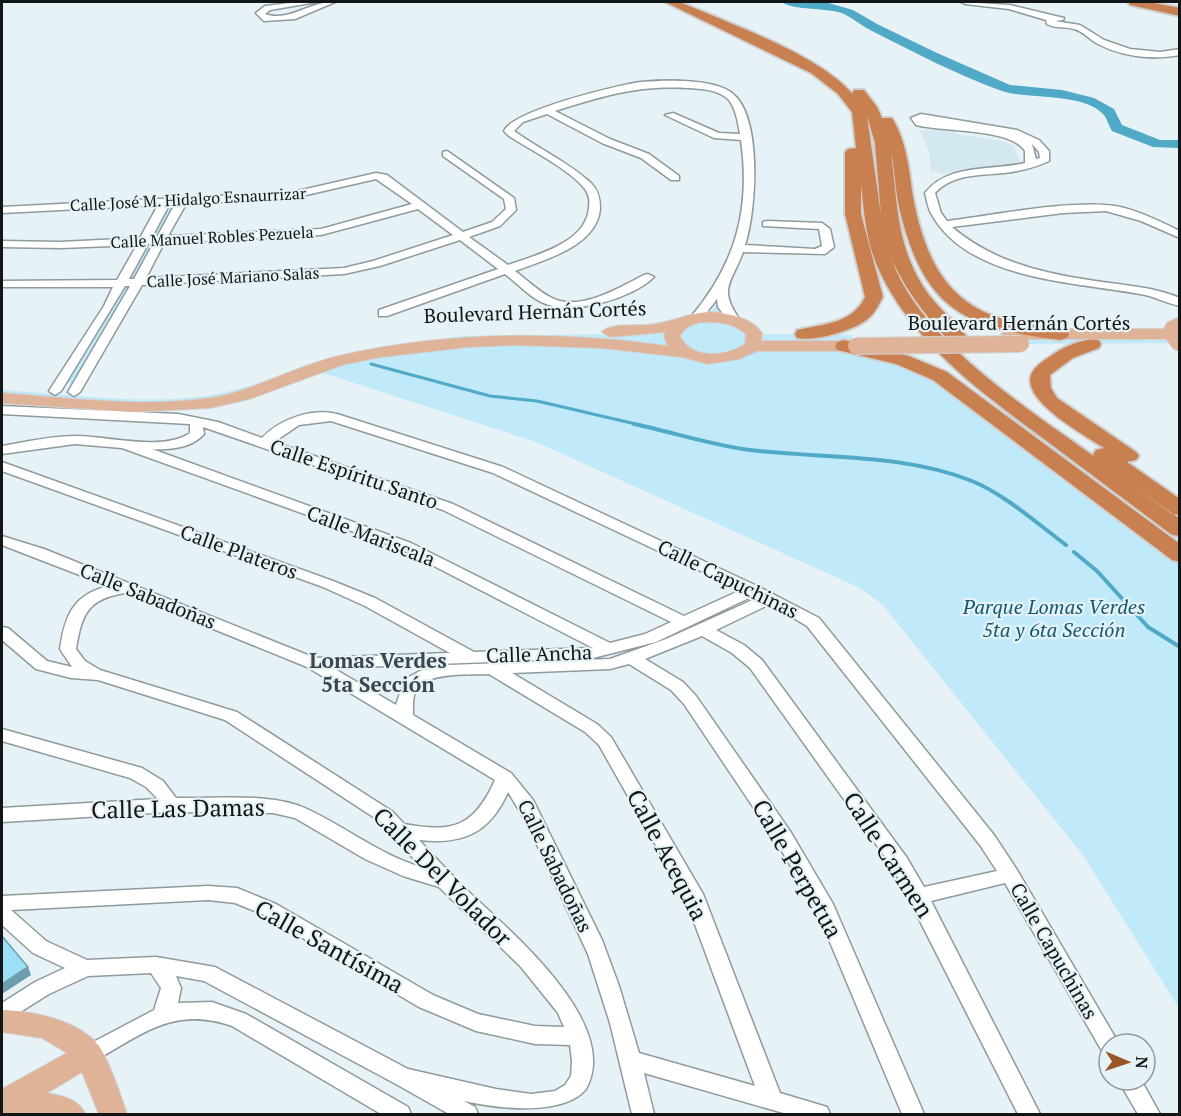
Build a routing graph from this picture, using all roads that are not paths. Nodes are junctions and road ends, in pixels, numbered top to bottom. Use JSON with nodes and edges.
{"nodes":[{"id":1,"x":331,"y":2,"type":"edge"},
{"id":2,"x":671,"y":2,"type":"edge"},
{"id":3,"x":965,"y":2,"type":"edge"},
{"id":4,"x":996,"y":2,"type":"edge"},
{"id":5,"x":1134,"y":2,"type":"edge"},
{"id":6,"x":1152,"y":2,"type":"edge"},
{"id":7,"x":312,"y":5,"type":"edge"},
{"id":8,"x":694,"y":8,"type":"edge"},
{"id":9,"x":1179,"y":9,"type":"edge"},
{"id":10,"x":1056,"y":18,"type":"junction"},
{"id":11,"x":768,"y":42,"type":"junction"},
{"id":12,"x":1179,"y":54,"type":"edge"},
{"id":13,"x":816,"y":70,"type":"junction"},
{"id":14,"x":866,"y":99,"type":"junction"},
{"id":15,"x":548,"y":111,"type":"junction"},
{"id":16,"x":670,"y":115,"type":"dead end"},
{"id":17,"x":746,"y":137,"type":"junction"},
{"id":18,"x":447,"y":154,"type":"dead end"},
{"id":19,"x":1030,"y":164,"type":"junction"},
{"id":20,"x":675,"y":178,"type":"dead end"},
{"id":21,"x":166,"y":201,"type":"junction"},
{"id":22,"x":182,"y":201,"type":"junction"},
{"id":23,"x":418,"y":205,"type":"junction"},
{"id":24,"x":2,"y":210,"type":"edge"},
{"id":25,"x":767,"y":224,"type":"dead end"},
{"id":26,"x":947,"y":228,"type":"junction"},
{"id":27,"x":1179,"y":235,"type":"edge"},
{"id":28,"x":460,"y":236,"type":"junction"},
{"id":29,"x":161,"y":240,"type":"junction"},
{"id":30,"x":144,"y":241,"type":"junction"},
{"id":31,"x":2,"y":244,"type":"edge"},
{"id":32,"x":738,"y":248,"type":"junction"},
{"id":33,"x":505,"y":270,"type":"junction"},
{"id":34,"x":648,"y":277,"type":"dead end"},
{"id":35,"x":138,"y":283,"type":"junction"},
{"id":36,"x":2,"y":284,"type":"edge"},
{"id":37,"x":120,"y":284,"type":"junction"},
{"id":38,"x":717,"y":302,"type":"junction"},
{"id":39,"x":1179,"y":303,"type":"edge"},
{"id":40,"x":105,"y":309,"type":"junction"},
{"id":41,"x":123,"y":309,"type":"junction"},
{"id":42,"x":383,"y":313,"type":"dead end"},
{"id":43,"x":734,"y":320,"type":"junction"},
{"id":44,"x":689,"y":321,"type":"junction"},
{"id":45,"x":804,"y":333,"type":"junction"},
{"id":46,"x":1060,"y":334,"type":"junction"},
{"id":47,"x":1177,"y":336,"type":"edge"},
{"id":48,"x":1015,"y":339,"type":"junction"},
{"id":49,"x":753,"y":340,"type":"junction"},
{"id":50,"x":851,"y":342,"type":"junction"},
{"id":51,"x":1092,"y":344,"type":"junction"},
{"id":52,"x":379,"y":348,"type":"junction"},
{"id":53,"x":361,"y":351,"type":"junction"},
{"id":54,"x":687,"y":353,"type":"junction"},
{"id":55,"x":2,"y":388,"type":"edge"},
{"id":56,"x":55,"y":391,"type":"junction"},
{"id":57,"x":74,"y":392,"type":"junction"},
{"id":58,"x":2,"y":398,"type":"edge"},
{"id":59,"x":2,"y":410,"type":"edge"},
{"id":60,"x":196,"y":421,"type":"junction"},
{"id":61,"x":122,"y":443,"type":"junction"},
{"id":62,"x":264,"y":444,"type":"junction"},
{"id":63,"x":2,"y":450,"type":"edge"},
{"id":64,"x":2,"y":466,"type":"edge"},
{"id":65,"x":1179,"y":491,"type":"edge"},
{"id":66,"x":1179,"y":509,"type":"edge"},
{"id":67,"x":1179,"y":530,"type":"edge"},
{"id":68,"x":2,"y":540,"type":"edge"},
{"id":69,"x":1179,"y":555,"type":"edge"},
{"id":70,"x":130,"y":588,"type":"junction"},
{"id":71,"x":762,"y":594,"type":"junction"},
{"id":72,"x":684,"y":622,"type":"junction"},
{"id":73,"x":703,"y":630,"type":"junction"},
{"id":74,"x":2,"y":632,"type":"edge"},
{"id":75,"x":611,"y":650,"type":"junction"},
{"id":76,"x":469,"y":656,"type":"junction"},
{"id":77,"x":632,"y":658,"type":"junction"},
{"id":78,"x":313,"y":663,"type":"junction"},
{"id":79,"x":491,"y":668,"type":"junction"},
{"id":80,"x":99,"y":675,"type":"junction"},
{"id":81,"x":404,"y":717,"type":"junction"},
{"id":82,"x":2,"y":735,"type":"edge"},
{"id":83,"x":505,"y":778,"type":"junction"},
{"id":84,"x":171,"y":805,"type":"junction"},
{"id":85,"x":2,"y":814,"type":"edge"},
{"id":86,"x":400,"y":830,"type":"junction"},
{"id":87,"x":1010,"y":875,"type":"junction"},
{"id":88,"x":446,"y":882,"type":"junction"},
{"id":89,"x":919,"y":896,"type":"junction"},
{"id":90,"x":2,"y":903,"type":"edge"},
{"id":91,"x":2,"y":913,"type":"edge"},
{"id":92,"x":156,"y":965,"type":"junction"},
{"id":93,"x":86,"y":968,"type":"junction"},
{"id":94,"x":2,"y":1013,"type":"edge"},
{"id":95,"x":162,"y":1015,"type":"junction"},
{"id":96,"x":2,"y":1021,"type":"edge"},
{"id":97,"x":1101,"y":1032,"type":"edge"},
{"id":98,"x":579,"y":1037,"type":"junction"},
{"id":99,"x":89,"y":1054,"type":"junction"},
{"id":100,"x":630,"y":1060,"type":"junction"},
{"id":101,"x":404,"y":1077,"type":"junction"},
{"id":102,"x":1136,"y":1092,"type":"edge"},
{"id":103,"x":771,"y":1100,"type":"junction"},
{"id":104,"x":3,"y":1102,"type":"edge"},
{"id":105,"x":71,"y":1114,"type":"edge"},
{"id":106,"x":113,"y":1114,"type":"edge"},
{"id":107,"x":400,"y":1114,"type":"edge"},
{"id":108,"x":467,"y":1114,"type":"edge"},
{"id":109,"x":643,"y":1114,"type":"edge"},
{"id":110,"x":819,"y":1114,"type":"edge"},
{"id":111,"x":913,"y":1114,"type":"edge"},
{"id":112,"x":1029,"y":1114,"type":"edge"},
{"id":113,"x":1149,"y":1114,"type":"edge"}],
"edges":[{"from":1,"to":7,"type":"street"},
{"from":2,"to":8,"type":"highway"},
{"from":3,"to":10,"type":"street"},
{"from":4,"to":10,"type":"street"},
{"from":5,"to":9,"type":"highway"},
{"from":6,"to":9,"type":"highway"},
{"from":7,"to":7,"type":"street"},
{"from":8,"to":11,"type":"highway"},
{"from":10,"to":12,"type":"street"},
{"from":11,"to":13,"type":"highway"},
{"from":11,"to":14,"type":"highway"},
{"from":13,"to":45,"type":"highway"},
{"from":13,"to":67,"type":"highway"},
{"from":14,"to":46,"type":"highway"},
{"from":14,"to":66,"type":"highway"},
{"from":15,"to":17,"type":"street"},
{"from":15,"to":20,"type":"street"},
{"from":15,"to":33,"type":"street"},
{"from":16,"to":17,"type":"street"},
{"from":17,"to":32,"type":"street"},
{"from":18,"to":28,"type":"street","name":"Calle José Mariano Salas"},
{"from":19,"to":19,"type":"street"},
{"from":19,"to":26,"type":"street"},
{"from":21,"to":22,"type":"street","name":"Calle José M. Hidalgo Esnaurrizar"},
{"from":21,"to":24,"type":"street","name":"Calle José M. Hidalgo Esnaurrizar"},
{"from":21,"to":30,"type":"street"},
{"from":22,"to":23,"type":"street","name":"Calle José M. Hidalgo Esnaurrizar"},
{"from":22,"to":29,"type":"street"},
{"from":23,"to":28,"type":"street"},
{"from":23,"to":29,"type":"street","name":"Calle Manuel Robles Pezuela"},
{"from":25,"to":32,"type":"street"},
{"from":26,"to":27,"type":"street"},
{"from":26,"to":39,"type":"street"},
{"from":28,"to":33,"type":"street"},
{"from":28,"to":35,"type":"street","name":"Calle José Mariano Salas"},
{"from":29,"to":30,"type":"street","name":"Calle Manuel Robles Pezuela"},
{"from":29,"to":35,"type":"street"},
{"from":30,"to":31,"type":"street","name":"Calle Manuel Robles Pezuela"},
{"from":30,"to":37,"type":"street"},
{"from":32,"to":38,"type":"street"},
{"from":33,"to":34,"type":"street"},
{"from":33,"to":42,"type":"street"},
{"from":35,"to":37,"type":"street","name":"Calle José Mariano Salas"},
{"from":35,"to":41,"type":"street"},
{"from":36,"to":37,"type":"street","name":"Calle José Mariano Salas"},
{"from":37,"to":40,"type":"street"},
{"from":38,"to":43,"type":"street"},
{"from":38,"to":44,"type":"street"},
{"from":40,"to":41,"type":"street"},
{"from":40,"to":56,"type":"street"},
{"from":41,"to":57,"type":"street"},
{"from":43,"to":44,"type":"main road","name":"Boulevard Hernán Cortés"},
{"from":43,"to":49,"type":"main road"},
{"from":44,"to":52,"type":"main road","name":"Boulevard Hernán Cortés"},
{"from":44,"to":54,"type":"main road"},
{"from":45,"to":49,"type":"main road","name":"Boulevard Hernán Cortés"},
{"from":45,"to":50,"type":"main road","name":"Boulevard Hernán Cortés"},
{"from":46,"to":47,"type":"main road","name":"Boulevard Hernán Cortés"},
{"from":46,"to":48,"type":"main road","name":"Boulevard Hernán Cortés"},
{"from":47,"to":51,"type":"main road","name":"Boulevard Hernán Cortés"},
{"from":48,"to":50,"type":"main road","name":"Boulevard Hernán Cortés","bridge":true},
{"from":48,"to":51,"type":"main road","name":"Boulevard Hernán Cortés"},
{"from":49,"to":50,"type":"main road","name":"Boulevard Hernán Cortés"},
{"from":49,"to":54,"type":"main road","name":"Boulevard Hernán Cortés"},
{"from":50,"to":69,"type":"highway"},
{"from":51,"to":65,"type":"highway"},
{"from":52,"to":53,"type":"main road","name":"Boulevard Hernán Cortés"},
{"from":52,"to":54,"type":"main road","name":"Boulevard Hernán Cortés"},
{"from":53,"to":57,"type":"main road","name":"Boulevard Hernán Cortés"},
{"from":53,"to":58,"type":"main road","name":"Boulevard Hernán Cortés"},
{"from":55,"to":56,"type":"main road","name":"Boulevard Hernán Cortés"},
{"from":56,"to":57,"type":"main road","name":"Boulevard Hernán Cortés"},
{"from":59,"to":60,"type":"street","name":"Calle Espíritu Santo"},
{"from":60,"to":61,"type":"street"},
{"from":60,"to":62,"type":"street","name":"Calle Espíritu Santo"},
{"from":61,"to":63,"type":"street"},
{"from":61,"to":75,"type":"street","name":"Calle Mariscala"},
{"from":62,"to":71,"type":"street","name":"Calle Capuchinas"},
{"from":62,"to":72,"type":"street","name":"Calle Espíritu Santo"},
{"from":64,"to":76,"type":"street","name":"Calle Plateros"},
{"from":68,"to":70,"type":"street","name":"Calle Sabadoñas"},
{"from":70,"to":78,"type":"street","name":"Calle Sabadoñas"},
{"from":70,"to":80,"type":"street"},
{"from":71,"to":72,"type":"street","name":"Calle Ancha"},
{"from":71,"to":73,"type":"street","name":"Calle Ancha"},
{"from":71,"to":87,"type":"street","name":"Calle Capuchinas"},
{"from":72,"to":75,"type":"street","name":"Calle Ancha"},
{"from":73,"to":77,"type":"street","name":"Calle Ancha"},
{"from":73,"to":89,"type":"street","name":"Calle Carmen"},
{"from":74,"to":80,"type":"street","name":"Calle Del Volador"},
{"from":75,"to":76,"type":"street","name":"Calle Ancha"},
{"from":76,"to":78,"type":"street","name":"Calle Ancha"},
{"from":77,"to":79,"type":"street","name":"Calle Ancha"},
{"from":77,"to":111,"type":"street","name":"Calle Perpetua"},
{"from":78,"to":81,"type":"street","name":"Calle Sabadoñas"},
{"from":79,"to":81,"type":"street","name":"Calle Ancha"},
{"from":79,"to":103,"type":"street","name":"Calle Acequia"},
{"from":80,"to":86,"type":"street","name":"Calle Del Volador"},
{"from":81,"to":83,"type":"street","name":"Calle Sabadoñas"},
{"from":82,"to":84,"type":"street"},
{"from":83,"to":86,"type":"street"},
{"from":83,"to":100,"type":"street","name":"Calle Sabadoñas"},
{"from":84,"to":85,"type":"street","name":"Calle Las Damas"},
{"from":84,"to":88,"type":"street","name":"Calle Las Damas"},
{"from":86,"to":88,"type":"street","name":"Calle Del Volador"},
{"from":87,"to":89,"type":"street"},
{"from":87,"to":97,"type":"street","name":"Calle Capuchinas"},
{"from":88,"to":98,"type":"street","name":"Calle Del Volador"},
{"from":89,"to":112,"type":"street","name":"Calle Carmen"},
{"from":90,"to":98,"type":"street","name":"Calle Santísima"},
{"from":91,"to":93,"type":"street"},
{"from":92,"to":93,"type":"street"},
{"from":92,"to":95,"type":"street"},
{"from":92,"to":101,"type":"street"},
{"from":93,"to":94,"type":"street"},
{"from":95,"to":99,"type":"street"},
{"from":95,"to":107,"type":"street"},
{"from":96,"to":99,"type":"main road"},
{"from":98,"to":101,"type":"street","name":"Calle Del Volador"},
{"from":99,"to":104,"type":"main road"},
{"from":99,"to":106,"type":"main road"},
{"from":100,"to":103,"type":"street"},
{"from":100,"to":109,"type":"street","name":"Calle Sabadoñas"},
{"from":101,"to":108,"type":"street"},
{"from":102,"to":113,"type":"street"},
{"from":103,"to":110,"type":"street"},
{"from":104,"to":105,"type":"main road"}]}
